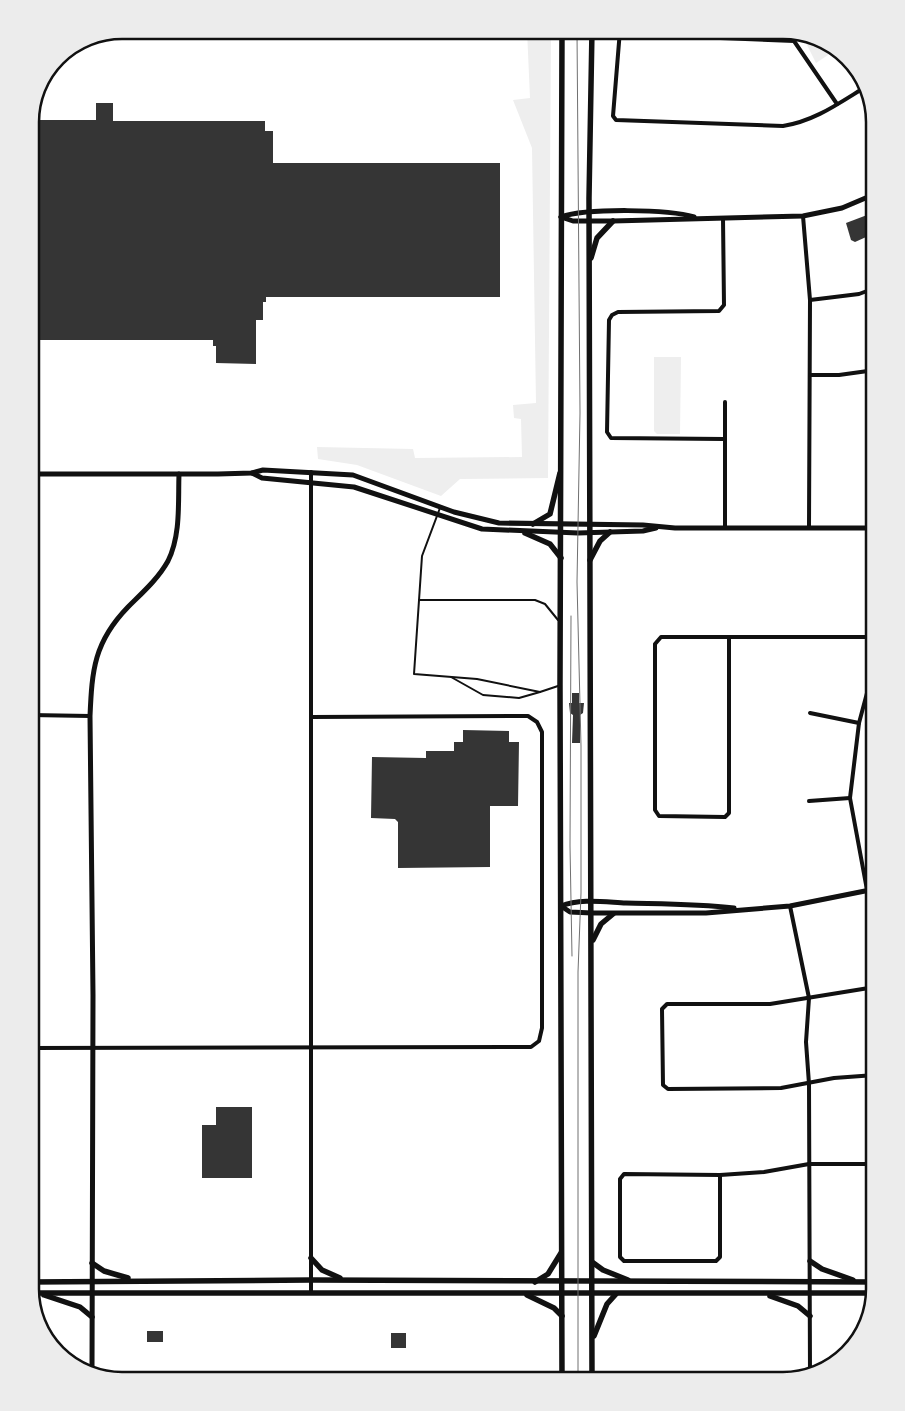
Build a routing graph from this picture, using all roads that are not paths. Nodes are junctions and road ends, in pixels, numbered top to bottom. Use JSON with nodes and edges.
{"nodes":[{"id":1,"x":562,"y":39,"type":"edge"},
{"id":2,"x":592,"y":39,"type":"edge"},
{"id":3,"x":619,"y":39,"type":"edge"},
{"id":4,"x":750,"y":39,"type":"edge"},
{"id":5,"x":860,"y":90,"type":"edge"},
{"id":6,"x":837,"y":104,"type":"junction"},
{"id":7,"x":866,"y":198,"type":"edge"},
{"id":8,"x":589,"y":212,"type":"junction"},
{"id":9,"x":803,"y":216,"type":"junction"},
{"id":10,"x":561,"y":217,"type":"junction"},
{"id":11,"x":694,"y":218,"type":"junction"},
{"id":12,"x":723,"y":218,"type":"junction"},
{"id":13,"x":589,"y":221,"type":"junction"},
{"id":14,"x":613,"y":221,"type":"junction"},
{"id":15,"x":589,"y":264,"type":"junction"},
{"id":16,"x":866,"y":291,"type":"edge"},
{"id":17,"x":810,"y":300,"type":"junction"},
{"id":18,"x":866,"y":371,"type":"edge"},
{"id":19,"x":810,"y":375,"type":"junction"},
{"id":20,"x":725,"y":402,"type":"dead end"},
{"id":21,"x":724,"y":439,"type":"junction"},
{"id":22,"x":562,"y":469,"type":"junction"},
{"id":23,"x":311,"y":472,"type":"junction"},
{"id":24,"x":252,"y":473,"type":"junction"},
{"id":25,"x":39,"y":474,"type":"edge"},
{"id":26,"x":179,"y":474,"type":"junction"},
{"id":27,"x":311,"y":483,"type":"junction"},
{"id":28,"x":440,"y":508,"type":"junction"},
{"id":29,"x":437,"y":516,"type":"junction"},
{"id":30,"x":533,"y":524,"type":"junction"},
{"id":31,"x":562,"y":524,"type":"junction"},
{"id":32,"x":589,"y":524,"type":"junction"},
{"id":33,"x":810,"y":526,"type":"junction"},
{"id":34,"x":659,"y":528,"type":"junction"},
{"id":35,"x":725,"y":528,"type":"junction"},
{"id":36,"x":866,"y":528,"type":"edge"},
{"id":37,"x":562,"y":532,"type":"junction"},
{"id":38,"x":610,"y":532,"type":"junction"},
{"id":39,"x":526,"y":533,"type":"junction"},
{"id":40,"x":589,"y":533,"type":"junction"},
{"id":41,"x":562,"y":560,"type":"junction"},
{"id":42,"x":589,"y":562,"type":"junction"},
{"id":43,"x":419,"y":600,"type":"junction"},
{"id":44,"x":560,"y":626,"type":"junction"},
{"id":45,"x":728,"y":637,"type":"junction"},
{"id":46,"x":866,"y":637,"type":"edge"},
{"id":47,"x":450,"y":676,"type":"junction"},
{"id":48,"x":560,"y":685,"type":"junction"},
{"id":49,"x":540,"y":692,"type":"junction"},
{"id":50,"x":866,"y":697,"type":"edge"},
{"id":51,"x":810,"y":713,"type":"dead end"},
{"id":52,"x":39,"y":716,"type":"edge"},
{"id":53,"x":90,"y":716,"type":"junction"},
{"id":54,"x":311,"y":716,"type":"junction"},
{"id":55,"x":859,"y":723,"type":"junction"},
{"id":56,"x":850,"y":798,"type":"junction"},
{"id":57,"x":809,"y":801,"type":"dead end"},
{"id":58,"x":866,"y":885,"type":"edge"},
{"id":59,"x":866,"y":890,"type":"edge"},
{"id":60,"x":592,"y":902,"type":"junction"},
{"id":61,"x":561,"y":906,"type":"junction"},
{"id":62,"x":790,"y":906,"type":"junction"},
{"id":63,"x":744,"y":910,"type":"junction"},
{"id":64,"x":592,"y":913,"type":"junction"},
{"id":65,"x":613,"y":914,"type":"junction"},
{"id":66,"x":592,"y":942,"type":"junction"},
{"id":67,"x":866,"y":988,"type":"edge"},
{"id":68,"x":809,"y":998,"type":"junction"},
{"id":69,"x":310,"y":1047,"type":"junction"},
{"id":70,"x":39,"y":1048,"type":"edge"},
{"id":71,"x":92,"y":1048,"type":"junction"},
{"id":72,"x":866,"y":1076,"type":"edge"},
{"id":73,"x":809,"y":1084,"type":"junction"},
{"id":74,"x":809,"y":1164,"type":"junction"},
{"id":75,"x":866,"y":1164,"type":"edge"},
{"id":76,"x":720,"y":1175,"type":"junction"},
{"id":77,"x":562,"y":1252,"type":"junction"},
{"id":78,"x":311,"y":1258,"type":"junction"},
{"id":79,"x":810,"y":1261,"type":"junction"},
{"id":80,"x":592,"y":1262,"type":"junction"},
{"id":81,"x":92,"y":1263,"type":"junction"},
{"id":82,"x":135,"y":1280,"type":"junction"},
{"id":83,"x":311,"y":1280,"type":"junction"},
{"id":84,"x":350,"y":1280,"type":"junction"},
{"id":85,"x":93,"y":1281,"type":"junction"},
{"id":86,"x":39,"y":1282,"type":"edge"},
{"id":87,"x":535,"y":1282,"type":"junction"},
{"id":88,"x":562,"y":1282,"type":"junction"},
{"id":89,"x":592,"y":1282,"type":"junction"},
{"id":90,"x":634,"y":1282,"type":"junction"},
{"id":91,"x":810,"y":1282,"type":"junction"},
{"id":92,"x":857,"y":1282,"type":"junction"},
{"id":93,"x":866,"y":1282,"type":"edge"},
{"id":94,"x":93,"y":1292,"type":"junction"},
{"id":95,"x":39,"y":1293,"type":"edge"},
{"id":96,"x":763,"y":1293,"type":"junction"},
{"id":97,"x":866,"y":1293,"type":"edge"},
{"id":98,"x":39,"y":1294,"type":"edge"},
{"id":99,"x":311,"y":1294,"type":"junction"},
{"id":100,"x":525,"y":1294,"type":"junction"},
{"id":101,"x":562,"y":1294,"type":"junction"},
{"id":102,"x":592,"y":1294,"type":"junction"},
{"id":103,"x":616,"y":1294,"type":"junction"},
{"id":104,"x":810,"y":1294,"type":"junction"},
{"id":105,"x":562,"y":1316,"type":"junction"},
{"id":106,"x":810,"y":1316,"type":"junction"},
{"id":107,"x":92,"y":1317,"type":"junction"},
{"id":108,"x":592,"y":1340,"type":"junction"},
{"id":109,"x":92,"y":1367,"type":"edge"},
{"id":110,"x":810,"y":1367,"type":"edge"},
{"id":111,"x":562,"y":1372,"type":"edge"},
{"id":112,"x":592,"y":1372,"type":"edge"}],
"edges":[{"from":1,"to":10,"type":"main road"},
{"from":2,"to":8,"type":"main road"},
{"from":3,"to":6,"type":"street"},
{"from":4,"to":6,"type":"street"},
{"from":5,"to":6,"type":"street"},
{"from":7,"to":9,"type":"street"},
{"from":8,"to":10,"type":"street"},
{"from":8,"to":11,"type":"street"},
{"from":8,"to":13,"type":"main road"},
{"from":9,"to":12,"type":"street"},
{"from":9,"to":17,"type":"street"},
{"from":10,"to":13,"type":"street"},
{"from":10,"to":22,"type":"main road"},
{"from":11,"to":12,"type":"street"},
{"from":11,"to":14,"type":"street"},
{"from":12,"to":21,"type":"street"},
{"from":13,"to":14,"type":"street"},
{"from":13,"to":15,"type":"main road"},
{"from":14,"to":15,"type":"main road"},
{"from":15,"to":32,"type":"main road"},
{"from":16,"to":17,"type":"street"},
{"from":17,"to":19,"type":"street"},
{"from":18,"to":19,"type":"street"},
{"from":19,"to":33,"type":"street"},
{"from":20,"to":21,"type":"street"},
{"from":21,"to":35,"type":"street"},
{"from":22,"to":30,"type":"main road"},
{"from":22,"to":31,"type":"main road"},
{"from":23,"to":24,"type":"street"},
{"from":23,"to":27,"type":"street"},
{"from":23,"to":28,"type":"street"},
{"from":24,"to":26,"type":"street"},
{"from":24,"to":27,"type":"street"},
{"from":25,"to":26,"type":"street"},
{"from":26,"to":53,"type":"street"},
{"from":27,"to":29,"type":"street"},
{"from":27,"to":54,"type":"street"},
{"from":28,"to":29,"type":"lane"},
{"from":28,"to":30,"type":"street"},
{"from":29,"to":39,"type":"street"},
{"from":29,"to":43,"type":"lane"},
{"from":30,"to":31,"type":"street"},
{"from":31,"to":32,"type":"street"},
{"from":31,"to":37,"type":"main road"},
{"from":32,"to":34,"type":"street"},
{"from":32,"to":40,"type":"main road"},
{"from":33,"to":35,"type":"street"},
{"from":33,"to":36,"type":"street"},
{"from":34,"to":35,"type":"street"},
{"from":34,"to":38,"type":"street"},
{"from":37,"to":39,"type":"street"},
{"from":37,"to":40,"type":"street"},
{"from":37,"to":41,"type":"main road"},
{"from":38,"to":40,"type":"street"},
{"from":38,"to":42,"type":"main road"},
{"from":39,"to":41,"type":"main road"},
{"from":40,"to":42,"type":"main road"},
{"from":41,"to":44,"type":"main road"},
{"from":42,"to":60,"type":"main road"},
{"from":43,"to":44,"type":"lane"},
{"from":43,"to":47,"type":"lane"},
{"from":44,"to":48,"type":"main road"},
{"from":45,"to":45,"type":"street"},
{"from":45,"to":46,"type":"street"},
{"from":47,"to":49,"type":"lane"},
{"from":47,"to":49,"type":"lane"},
{"from":48,"to":49,"type":"lane"},
{"from":48,"to":61,"type":"main road"},
{"from":50,"to":55,"type":"street"},
{"from":51,"to":55,"type":"street"},
{"from":52,"to":53,"type":"street"},
{"from":53,"to":71,"type":"street"},
{"from":54,"to":69,"type":"street"},
{"from":54,"to":69,"type":"street"},
{"from":55,"to":56,"type":"street"},
{"from":56,"to":57,"type":"street"},
{"from":56,"to":58,"type":"street"},
{"from":59,"to":62,"type":"street"},
{"from":60,"to":61,"type":"street"},
{"from":60,"to":63,"type":"street"},
{"from":60,"to":64,"type":"main road"},
{"from":61,"to":64,"type":"street"},
{"from":61,"to":77,"type":"main road"},
{"from":62,"to":63,"type":"street"},
{"from":62,"to":68,"type":"street"},
{"from":63,"to":65,"type":"street"},
{"from":64,"to":65,"type":"street"},
{"from":64,"to":66,"type":"main road"},
{"from":65,"to":66,"type":"main road"},
{"from":66,"to":80,"type":"main road"},
{"from":67,"to":68,"type":"street"},
{"from":68,"to":73,"type":"street"},
{"from":68,"to":73,"type":"street"},
{"from":69,"to":71,"type":"street"},
{"from":69,"to":78,"type":"street"},
{"from":70,"to":71,"type":"street"},
{"from":71,"to":81,"type":"street"},
{"from":72,"to":73,"type":"street"},
{"from":73,"to":74,"type":"street"},
{"from":74,"to":75,"type":"street"},
{"from":74,"to":76,"type":"street"},
{"from":74,"to":79,"type":"street"},
{"from":76,"to":76,"type":"street"},
{"from":77,"to":87,"type":"main road"},
{"from":77,"to":88,"type":"main road"},
{"from":78,"to":83,"type":"street"},
{"from":78,"to":84,"type":"main road"},
{"from":79,"to":91,"type":"street"},
{"from":79,"to":92,"type":"main road"},
{"from":80,"to":89,"type":"main road"},
{"from":80,"to":90,"type":"main road"},
{"from":81,"to":82,"type":"main road"},
{"from":81,"to":85,"type":"street"},
{"from":82,"to":83,"type":"main road"},
{"from":82,"to":85,"type":"main road"},
{"from":83,"to":84,"type":"main road"},
{"from":83,"to":99,"type":"street"},
{"from":84,"to":87,"type":"main road"},
{"from":85,"to":86,"type":"main road"},
{"from":85,"to":94,"type":"street"},
{"from":87,"to":88,"type":"main road"},
{"from":88,"to":89,"type":"main road"},
{"from":88,"to":101,"type":"main road"},
{"from":89,"to":90,"type":"main road"},
{"from":89,"to":102,"type":"main road"},
{"from":90,"to":91,"type":"main road"},
{"from":91,"to":92,"type":"main road"},
{"from":91,"to":104,"type":"street"},
{"from":92,"to":93,"type":"main road"},
{"from":94,"to":95,"type":"main road"},
{"from":94,"to":99,"type":"main road"},
{"from":94,"to":107,"type":"street"},
{"from":96,"to":103,"type":"main road"},
{"from":96,"to":104,"type":"main road"},
{"from":96,"to":106,"type":"main road"},
{"from":97,"to":104,"type":"main road"},
{"from":98,"to":107,"type":"main road"},
{"from":99,"to":100,"type":"main road"},
{"from":100,"to":101,"type":"main road"},
{"from":100,"to":105,"type":"main road"},
{"from":101,"to":102,"type":"main road"},
{"from":101,"to":105,"type":"main road"},
{"from":102,"to":103,"type":"main road"},
{"from":102,"to":108,"type":"main road"},
{"from":103,"to":108,"type":"main road"},
{"from":104,"to":106,"type":"street"},
{"from":105,"to":111,"type":"main road"},
{"from":106,"to":110,"type":"street"},
{"from":107,"to":109,"type":"street"},
{"from":108,"to":112,"type":"main road"}]}
